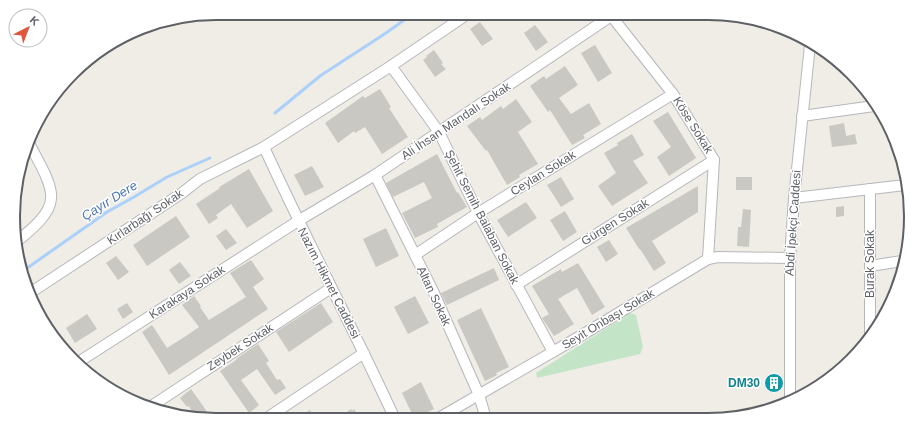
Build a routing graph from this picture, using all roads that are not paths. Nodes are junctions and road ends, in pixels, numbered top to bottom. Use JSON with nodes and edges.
{"nodes":[{"id":1,"x":459,"y":20,"type":"edge"},
{"id":2,"x":603,"y":20,"type":"edge"},
{"id":3,"x":614,"y":20,"type":"edge"},
{"id":4,"x":810,"y":48,"type":"edge"},
{"id":5,"x":391,"y":66,"type":"junction"},
{"id":6,"x":673,"y":94,"type":"junction"},
{"id":7,"x":871,"y":106,"type":"edge"},
{"id":8,"x":802,"y":116,"type":"junction"},
{"id":9,"x":439,"y":132,"type":"junction"},
{"id":10,"x":264,"y":148,"type":"junction"},
{"id":11,"x":32,"y":149,"type":"edge"},
{"id":12,"x":714,"y":160,"type":"junction"},
{"id":13,"x":375,"y":176,"type":"junction"},
{"id":14,"x":901,"y":185,"type":"edge"},
{"id":15,"x":870,"y":189,"type":"junction"},
{"id":16,"x":794,"y":198,"type":"junction"},
{"id":17,"x":478,"y":213,"type":"junction"},
{"id":18,"x":298,"y":221,"type":"junction"},
{"id":19,"x":21,"y":238,"type":"edge"},
{"id":20,"x":415,"y":255,"type":"junction"},
{"id":21,"x":790,"y":258,"type":"junction"},
{"id":22,"x":708,"y":259,"type":"junction"},
{"id":23,"x":898,"y":262,"type":"edge"},
{"id":24,"x":870,"y":266,"type":"junction"},
{"id":25,"x":516,"y":285,"type":"junction"},
{"id":26,"x":331,"y":288,"type":"junction"},
{"id":27,"x":34,"y":290,"type":"edge"},
{"id":28,"x":870,"y":327,"type":"edge"},
{"id":29,"x":553,"y":352,"type":"junction"},
{"id":30,"x":364,"y":353,"type":"junction"},
{"id":31,"x":82,"y":359,"type":"edge"},
{"id":32,"x":479,"y":395,"type":"junction"},
{"id":33,"x":790,"y":395,"type":"edge"},
{"id":34,"x":155,"y":404,"type":"edge"},
{"id":35,"x":274,"y":413,"type":"edge"},
{"id":36,"x":392,"y":413,"type":"edge"},
{"id":37,"x":448,"y":413,"type":"edge"},
{"id":38,"x":484,"y":413,"type":"edge"}],
"edges":[{"from":1,"to":5,"type":"street","name":"Kırlarbağı Sokak"},
{"from":2,"to":9,"type":"street","name":"Ali İhsan Mandalı Sokak"},
{"from":3,"to":6,"type":"street","name":"Köse Sokak"},
{"from":4,"to":8,"type":"street","name":"Abdi İpekçi Caddesi"},
{"from":5,"to":9,"type":"street","name":"Şehit Semih Balaban Sokak"},
{"from":5,"to":10,"type":"street","name":"Kırlarbağı Sokak"},
{"from":6,"to":12,"type":"street","name":"Köse Sokak"},
{"from":6,"to":17,"type":"street","name":"Ceylan Sokak"},
{"from":7,"to":8,"type":"street"},
{"from":8,"to":16,"type":"street","name":"Abdi İpekçi Caddesi"},
{"from":9,"to":13,"type":"street","name":"Ali İhsan Mandalı Sokak"},
{"from":9,"to":17,"type":"street","name":"Şehit Semih Balaban Sokak"},
{"from":10,"to":18,"type":"street","name":"Nazım Hikmet Caddesi"},
{"from":10,"to":27,"type":"street","name":"Kırlarbağı Sokak"},
{"from":11,"to":19,"type":"street"},
{"from":12,"to":22,"type":"street","name":"Köse Sokak"},
{"from":12,"to":25,"type":"street","name":"Gürgen Sokak"},
{"from":13,"to":18,"type":"street","name":"Ali İhsan Mandalı Sokak"},
{"from":13,"to":20,"type":"street","name":"Altan Sokak"},
{"from":14,"to":15,"type":"street"},
{"from":15,"to":16,"type":"street"},
{"from":15,"to":24,"type":"street","name":"Burak Sokak"},
{"from":16,"to":21,"type":"street","name":"Abdi İpekçi Caddesi"},
{"from":17,"to":20,"type":"street","name":"Ceylan Sokak"},
{"from":17,"to":25,"type":"street","name":"Şehit Semih Balaban Sokak"},
{"from":18,"to":26,"type":"street","name":"Nazım Hikmet Caddesi"},
{"from":18,"to":31,"type":"street","name":"Karakaya Sokak"},
{"from":20,"to":32,"type":"street","name":"Altan Sokak"},
{"from":21,"to":22,"type":"street","name":"Seyit Onbaşı Sokak"},
{"from":21,"to":33,"type":"street","name":"Abdi İpekçi Caddesi"},
{"from":22,"to":29,"type":"street","name":"Seyit Onbaşı Sokak"},
{"from":23,"to":24,"type":"street"},
{"from":24,"to":28,"type":"street","name":"Burak Sokak"},
{"from":25,"to":29,"type":"street","name":"Şehit Semih Balaban Sokak"},
{"from":26,"to":30,"type":"street","name":"Nazım Hikmet Caddesi"},
{"from":26,"to":34,"type":"street","name":"Zeybek Sokak"},
{"from":29,"to":32,"type":"street","name":"Seyit Onbaşı Sokak"},
{"from":30,"to":35,"type":"street"},
{"from":30,"to":36,"type":"street","name":"Nazım Hikmet Caddesi"},
{"from":32,"to":37,"type":"street","name":"Seyit Onbaşı Sokak"},
{"from":32,"to":38,"type":"street","name":"Altan Sokak"}]}
